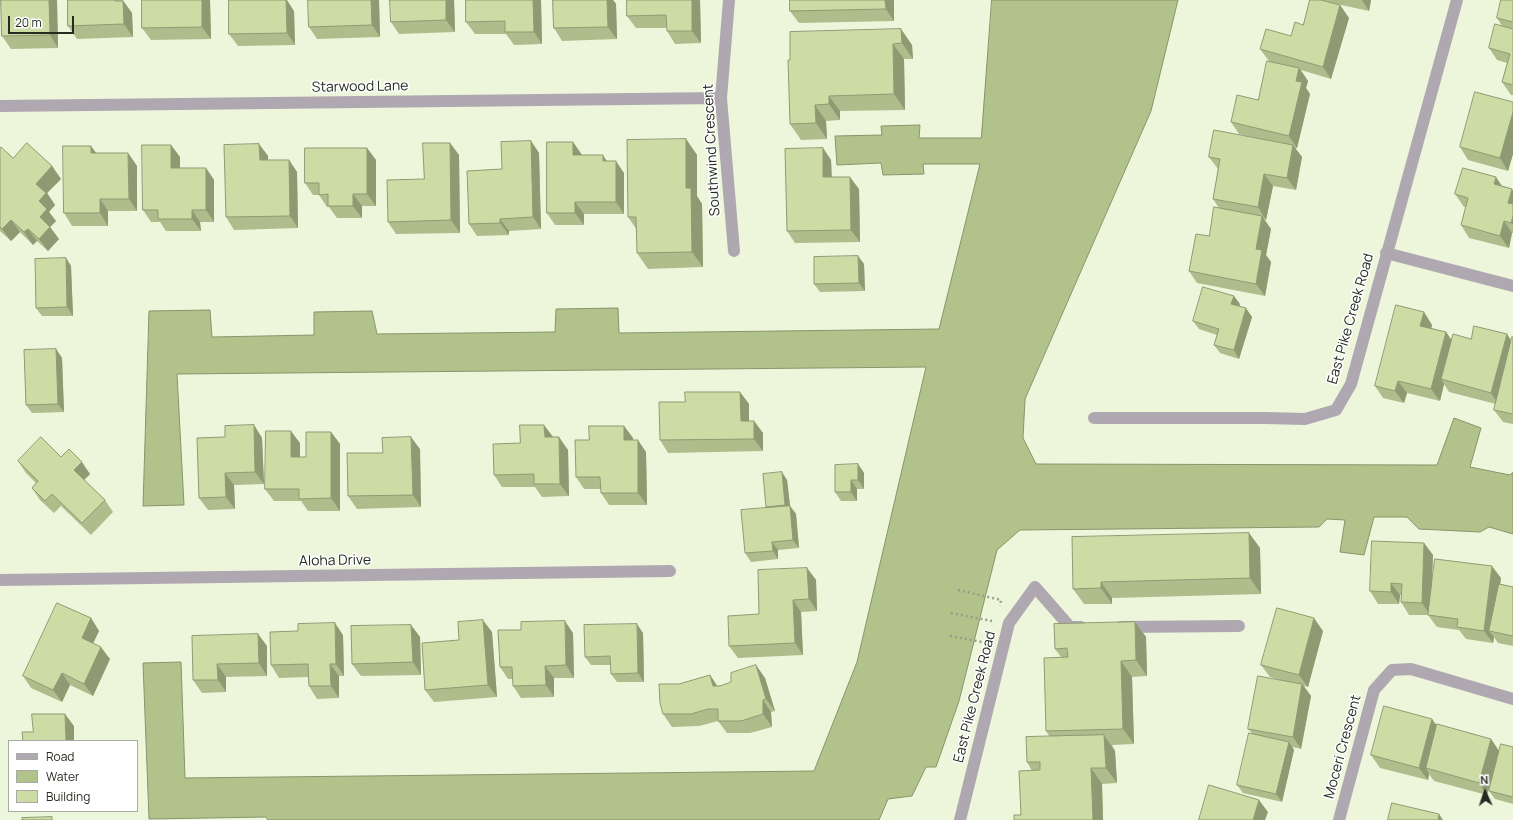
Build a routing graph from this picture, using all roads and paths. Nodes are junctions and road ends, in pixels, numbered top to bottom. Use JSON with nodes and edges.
{"nodes":[{"id":1,"x":729,"y":0,"type":"edge"},
{"id":2,"x":1456,"y":0,"type":"edge"},
{"id":3,"x":721,"y":98,"type":"junction"},
{"id":4,"x":0,"y":106,"type":"edge"},
{"id":5,"x":734,"y":251,"type":"dead end"},
{"id":6,"x":1386,"y":253,"type":"junction"},
{"id":7,"x":1513,"y":286,"type":"edge"},
{"id":8,"x":1094,"y":418,"type":"dead end"},
{"id":9,"x":670,"y":571,"type":"dead end"},
{"id":10,"x":0,"y":580,"type":"edge"},
{"id":11,"x":958,"y":590,"type":"dead end"},
{"id":12,"x":999,"y":607,"type":"dead end"},
{"id":13,"x":951,"y":613,"type":"dead end"},
{"id":14,"x":996,"y":622,"type":"dead end"},
{"id":15,"x":1239,"y":626,"type":"dead end"},
{"id":16,"x":1093,"y":627,"type":"edge"},
{"id":17,"x":1108,"y":627,"type":"edge"},
{"id":18,"x":950,"y":636,"type":"dead end"},
{"id":19,"x":990,"y":644,"type":"dead end"},
{"id":20,"x":1513,"y":700,"type":"edge"},
{"id":21,"x":960,"y":820,"type":"edge"},
{"id":22,"x":1339,"y":820,"type":"edge"}],
"edges":[{"from":1,"to":3,"type":"street","name":"Southwind Crescent"},
{"from":2,"to":6,"type":"street","name":"East Pike Creek Road"},
{"from":3,"to":4,"type":"street","name":"Starwood Lane"},
{"from":3,"to":5,"type":"street","name":"Southwind Crescent"},
{"from":6,"to":7,"type":"street"},
{"from":6,"to":8,"type":"street","name":"East Pike Creek Road"},
{"from":9,"to":10,"type":"street","name":"Aloha Drive"},
{"from":11,"to":12,"type":"path"},
{"from":13,"to":14,"type":"path"},
{"from":15,"to":17,"type":"street"},
{"from":16,"to":21,"type":"street","name":"East Pike Creek Road"},
{"from":18,"to":19,"type":"path"},
{"from":20,"to":22,"type":"street","name":"Moceri Crescent"}]}
